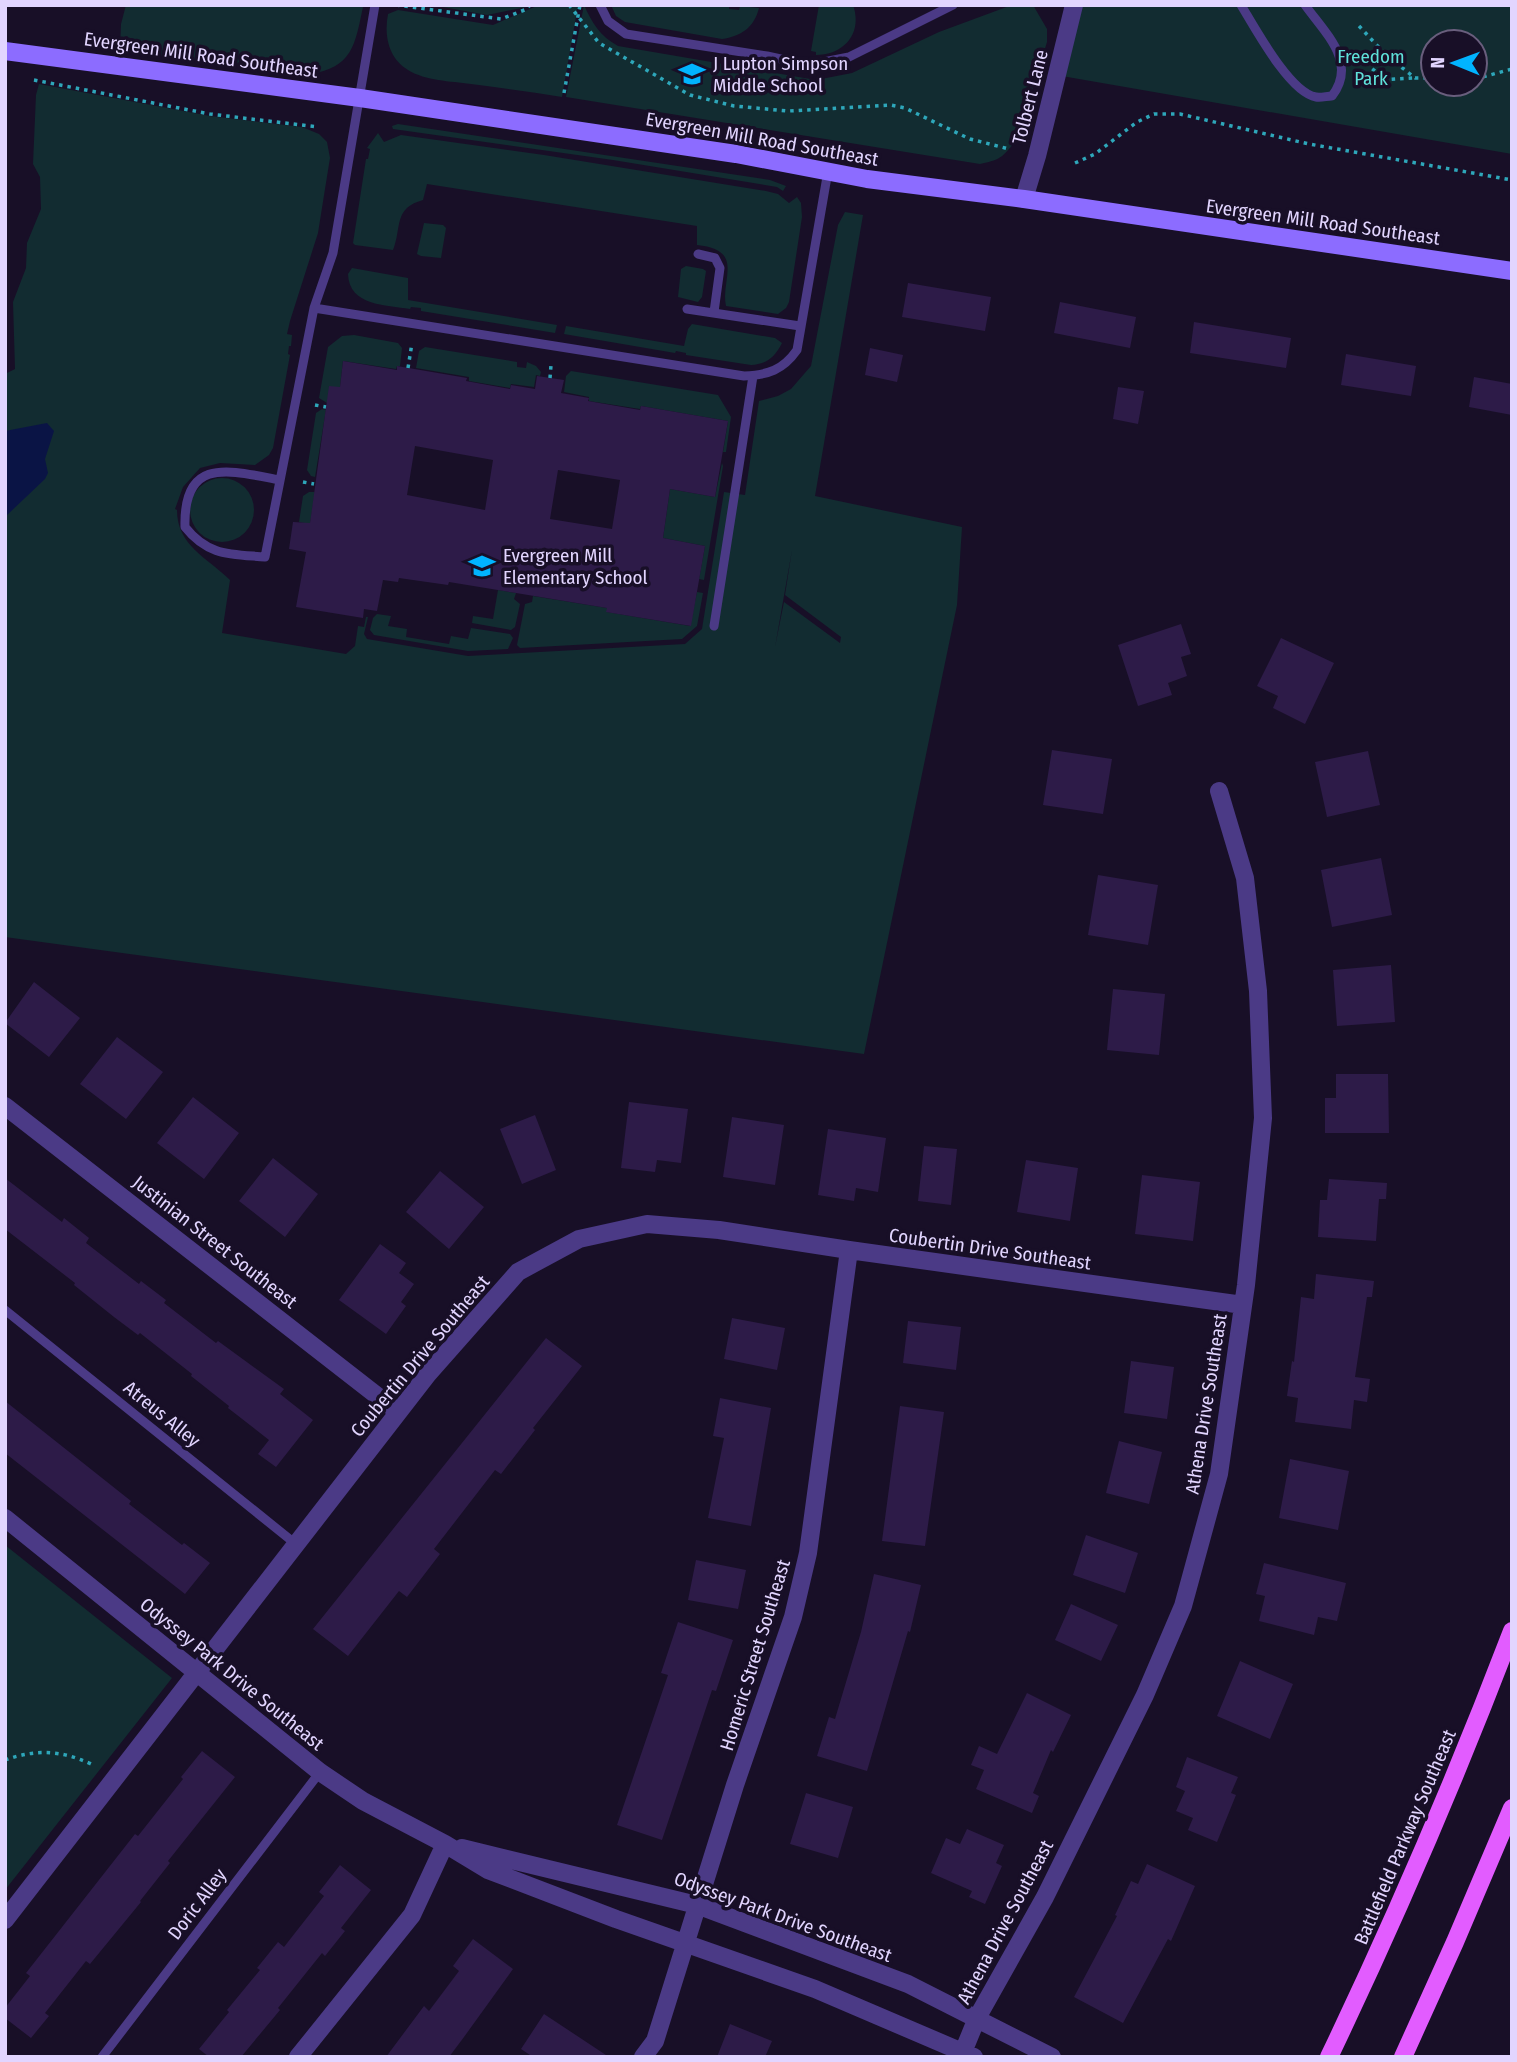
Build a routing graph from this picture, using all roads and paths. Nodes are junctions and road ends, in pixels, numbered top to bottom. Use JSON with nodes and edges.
{"nodes":[{"id":1,"x":112,"y":5,"type":"edge"},
{"id":2,"x":125,"y":5,"type":"edge"},
{"id":3,"x":375,"y":5,"type":"edge"},
{"id":4,"x":397,"y":5,"type":"edge"},
{"id":5,"x":530,"y":5,"type":"edge"},
{"id":6,"x":569,"y":5,"type":"edge"},
{"id":7,"x":580,"y":5,"type":"edge"},
{"id":8,"x":600,"y":5,"type":"edge"},
{"id":9,"x":953,"y":5,"type":"edge"},
{"id":10,"x":1074,"y":5,"type":"edge"},
{"id":11,"x":1241,"y":5,"type":"edge"},
{"id":12,"x":1306,"y":5,"type":"edge"},
{"id":13,"x":579,"y":16,"type":"junction"},
{"id":14,"x":1359,"y":26,"type":"dead end"},
{"id":15,"x":5,"y":51,"type":"edge"},
{"id":16,"x":1385,"y":54,"type":"junction"},
{"id":17,"x":1512,"y":69,"type":"edge"},
{"id":18,"x":1489,"y":75,"type":"edge"},
{"id":19,"x":1415,"y":78,"type":"junction"},
{"id":20,"x":1419,"y":78,"type":"edge"},
{"id":21,"x":33,"y":80,"type":"dead end"},
{"id":22,"x":564,"y":93,"type":"dead end"},
{"id":23,"x":360,"y":97,"type":"junction"},
{"id":24,"x":318,"y":127,"type":"dead end"},
{"id":25,"x":1009,"y":149,"type":"dead end"},
{"id":26,"x":1074,"y":163,"type":"dead end"},
{"id":27,"x":828,"y":172,"type":"junction"},
{"id":28,"x":1512,"y":180,"type":"edge"},
{"id":29,"x":1024,"y":199,"type":"junction"},
{"id":30,"x":698,"y":254,"type":"dead end"},
{"id":31,"x":1512,"y":271,"type":"edge"},
{"id":32,"x":314,"y":308,"type":"junction"},
{"id":33,"x":687,"y":309,"type":"dead end"},
{"id":34,"x":714,"y":313,"type":"junction"},
{"id":35,"x":800,"y":326,"type":"junction"},
{"id":36,"x":412,"y":343,"type":"dead end"},
{"id":37,"x":551,"y":365,"type":"dead end"},
{"id":38,"x":408,"y":368,"type":"dead end"},
{"id":39,"x":753,"y":376,"type":"junction"},
{"id":40,"x":550,"y":378,"type":"dead end"},
{"id":41,"x":315,"y":405,"type":"dead end"},
{"id":42,"x":326,"y":407,"type":"dead end"},
{"id":43,"x":280,"y":480,"type":"junction"},
{"id":44,"x":303,"y":482,"type":"dead end"},
{"id":45,"x":314,"y":484,"type":"dead end"},
{"id":46,"x":713,"y":626,"type":"dead end"},
{"id":47,"x":1219,"y":791,"type":"dead end"},
{"id":48,"x":5,"y":1106,"type":"edge"},
{"id":49,"x":849,"y":1250,"type":"junction"},
{"id":50,"x":1243,"y":1305,"type":"junction"},
{"id":51,"x":5,"y":1310,"type":"edge"},
{"id":52,"x":398,"y":1412,"type":"junction"},
{"id":53,"x":5,"y":1518,"type":"edge"},
{"id":54,"x":297,"y":1545,"type":"junction"},
{"id":55,"x":1512,"y":1631,"type":"edge"},
{"id":56,"x":197,"y":1673,"type":"junction"},
{"id":57,"x":5,"y":1760,"type":"edge"},
{"id":58,"x":91,"y":1764,"type":"dead end"},
{"id":59,"x":320,"y":1772,"type":"junction"},
{"id":60,"x":1512,"y":1808,"type":"edge"},
{"id":61,"x":445,"y":1844,"type":"junction"},
{"id":62,"x":697,"y":1905,"type":"junction"},
{"id":63,"x":5,"y":1920,"type":"edge"},
{"id":64,"x":687,"y":1943,"type":"junction"},
{"id":65,"x":977,"y":2018,"type":"junction"},
{"id":66,"x":966,"y":2055,"type":"edge"},
{"id":67,"x":102,"y":2057,"type":"edge"},
{"id":68,"x":298,"y":2057,"type":"edge"},
{"id":69,"x":643,"y":2057,"type":"edge"},
{"id":70,"x":1052,"y":2057,"type":"edge"},
{"id":71,"x":1329,"y":2057,"type":"edge"},
{"id":72,"x":1403,"y":2057,"type":"edge"}],
"edges":[{"from":1,"to":2,"type":"path"},
{"from":3,"to":23,"type":"lane"},
{"from":4,"to":5,"type":"path"},
{"from":6,"to":13,"type":"path"},
{"from":7,"to":13,"type":"path"},
{"from":8,"to":9,"type":"lane"},
{"from":10,"to":29,"type":"street","name":"Tolbert Lane"},
{"from":11,"to":12,"type":"lane"},
{"from":13,"to":22,"type":"path"},
{"from":13,"to":25,"type":"path"},
{"from":14,"to":16,"type":"path"},
{"from":15,"to":23,"type":"main road","name":"Evergreen Mill Road Southeast"},
{"from":16,"to":19,"type":"path"},
{"from":16,"to":19,"type":"path"},
{"from":17,"to":18,"type":"path"},
{"from":19,"to":20,"type":"path"},
{"from":21,"to":24,"type":"path"},
{"from":23,"to":27,"type":"main road","name":"Evergreen Mill Road Southeast"},
{"from":23,"to":32,"type":"lane"},
{"from":26,"to":28,"type":"path"},
{"from":27,"to":29,"type":"main road","name":"Evergreen Mill Road Southeast"},
{"from":27,"to":35,"type":"lane"},
{"from":29,"to":31,"type":"main road","name":"Evergreen Mill Road Southeast"},
{"from":30,"to":34,"type":"lane"},
{"from":32,"to":39,"type":"lane"},
{"from":32,"to":43,"type":"lane"},
{"from":33,"to":34,"type":"lane"},
{"from":34,"to":35,"type":"lane"},
{"from":35,"to":39,"type":"lane"},
{"from":36,"to":38,"type":"path"},
{"from":37,"to":40,"type":"path"},
{"from":39,"to":46,"type":"lane"},
{"from":41,"to":42,"type":"path"},
{"from":43,"to":43,"type":"lane"},
{"from":44,"to":45,"type":"path"},
{"from":47,"to":50,"type":"street","name":"Athena Drive Southeast"},
{"from":48,"to":52,"type":"street","name":"Justinian Street Southeast"},
{"from":49,"to":50,"type":"street","name":"Coubertin Drive Southeast"},
{"from":49,"to":52,"type":"street","name":"Coubertin Drive Southeast"},
{"from":49,"to":62,"type":"street","name":"Homeric Street Southeast"},
{"from":50,"to":65,"type":"street","name":"Athena Drive Southeast"},
{"from":51,"to":54,"type":"lane","name":"Atreus Alley"},
{"from":52,"to":54,"type":"street","name":"Coubertin Drive Southeast"},
{"from":53,"to":56,"type":"street","name":"Odyssey Park Drive Southeast"},
{"from":54,"to":56,"type":"street","name":"Coubertin Drive Southeast"},
{"from":55,"to":71,"type":"main road","name":"Battlefield Parkway Southeast"},
{"from":56,"to":59,"type":"street","name":"Odyssey Park Drive Southeast"},
{"from":56,"to":63,"type":"street","name":"Coubertin Drive Southeast"},
{"from":57,"to":58,"type":"path"},
{"from":59,"to":61,"type":"street","name":"Odyssey Park Drive Southeast"},
{"from":59,"to":67,"type":"lane","name":"Doric Alley"},
{"from":60,"to":72,"type":"main road"},
{"from":61,"to":62,"type":"street","name":"Odyssey Park Drive Southeast"},
{"from":61,"to":64,"type":"street","name":"Odyssey Park Drive Southeast"},
{"from":61,"to":68,"type":"street"},
{"from":62,"to":64,"type":"street","name":"Homeric Street Southeast"},
{"from":62,"to":65,"type":"street","name":"Odyssey Park Drive Southeast"},
{"from":64,"to":66,"type":"street","name":"Odyssey Park Drive Southeast"},
{"from":64,"to":69,"type":"street","name":"Homeric Street Southeast"},
{"from":65,"to":66,"type":"street","name":"Athena Drive Southeast"},
{"from":65,"to":70,"type":"street","name":"Odyssey Park Drive Southeast"}]}
